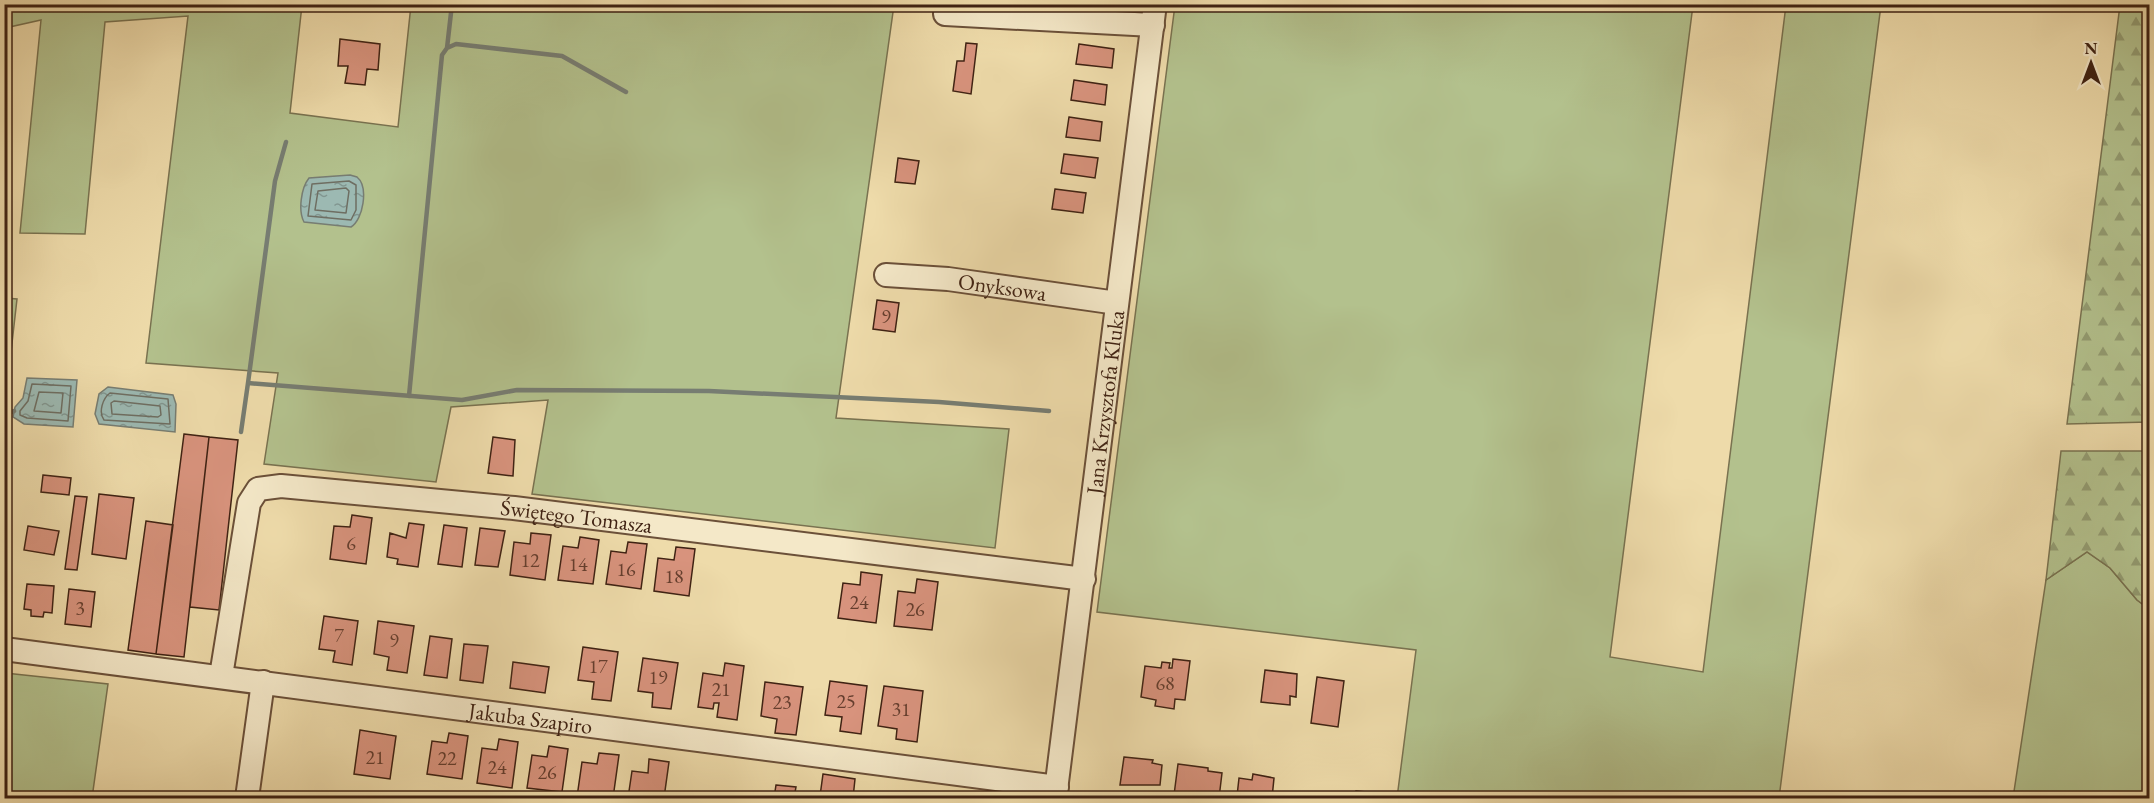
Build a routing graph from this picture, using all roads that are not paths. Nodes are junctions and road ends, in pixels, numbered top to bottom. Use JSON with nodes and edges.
{"nodes":[{"id":1,"x":945,"y":14,"type":"dead end"},
{"id":2,"x":1154,"y":15,"type":"edge"},
{"id":3,"x":886,"y":275,"type":"dead end"},
{"id":4,"x":1117,"y":303,"type":"junction"},
{"id":5,"x":1084,"y":579,"type":"junction"},
{"id":6,"x":4,"y":649,"type":"edge"},
{"id":7,"x":221,"y":676,"type":"junction"},
{"id":8,"x":263,"y":681,"type":"junction"},
{"id":9,"x":1056,"y":793,"type":"edge"},
{"id":10,"x":247,"y":798,"type":"edge"}],
"edges":[{"from":1,"to":2,"type":"street"},
{"from":2,"to":4,"type":"street","name":"Jana Krzysztofa Kluka"},
{"from":3,"to":4,"type":"street","name":"Onyksowa"},
{"from":4,"to":5,"type":"street","name":"Jana Krzysztofa Kluka"},
{"from":5,"to":7,"type":"street","name":"Świętego Tomasza"},
{"from":5,"to":9,"type":"street","name":"Jana Krzysztofa Kluka"},
{"from":6,"to":7,"type":"street","name":"Jakuba Szapiro"},
{"from":7,"to":8,"type":"street","name":"Jakuba Szapiro"},
{"from":8,"to":9,"type":"street","name":"Jakuba Szapiro"},
{"from":8,"to":10,"type":"street"}]}
